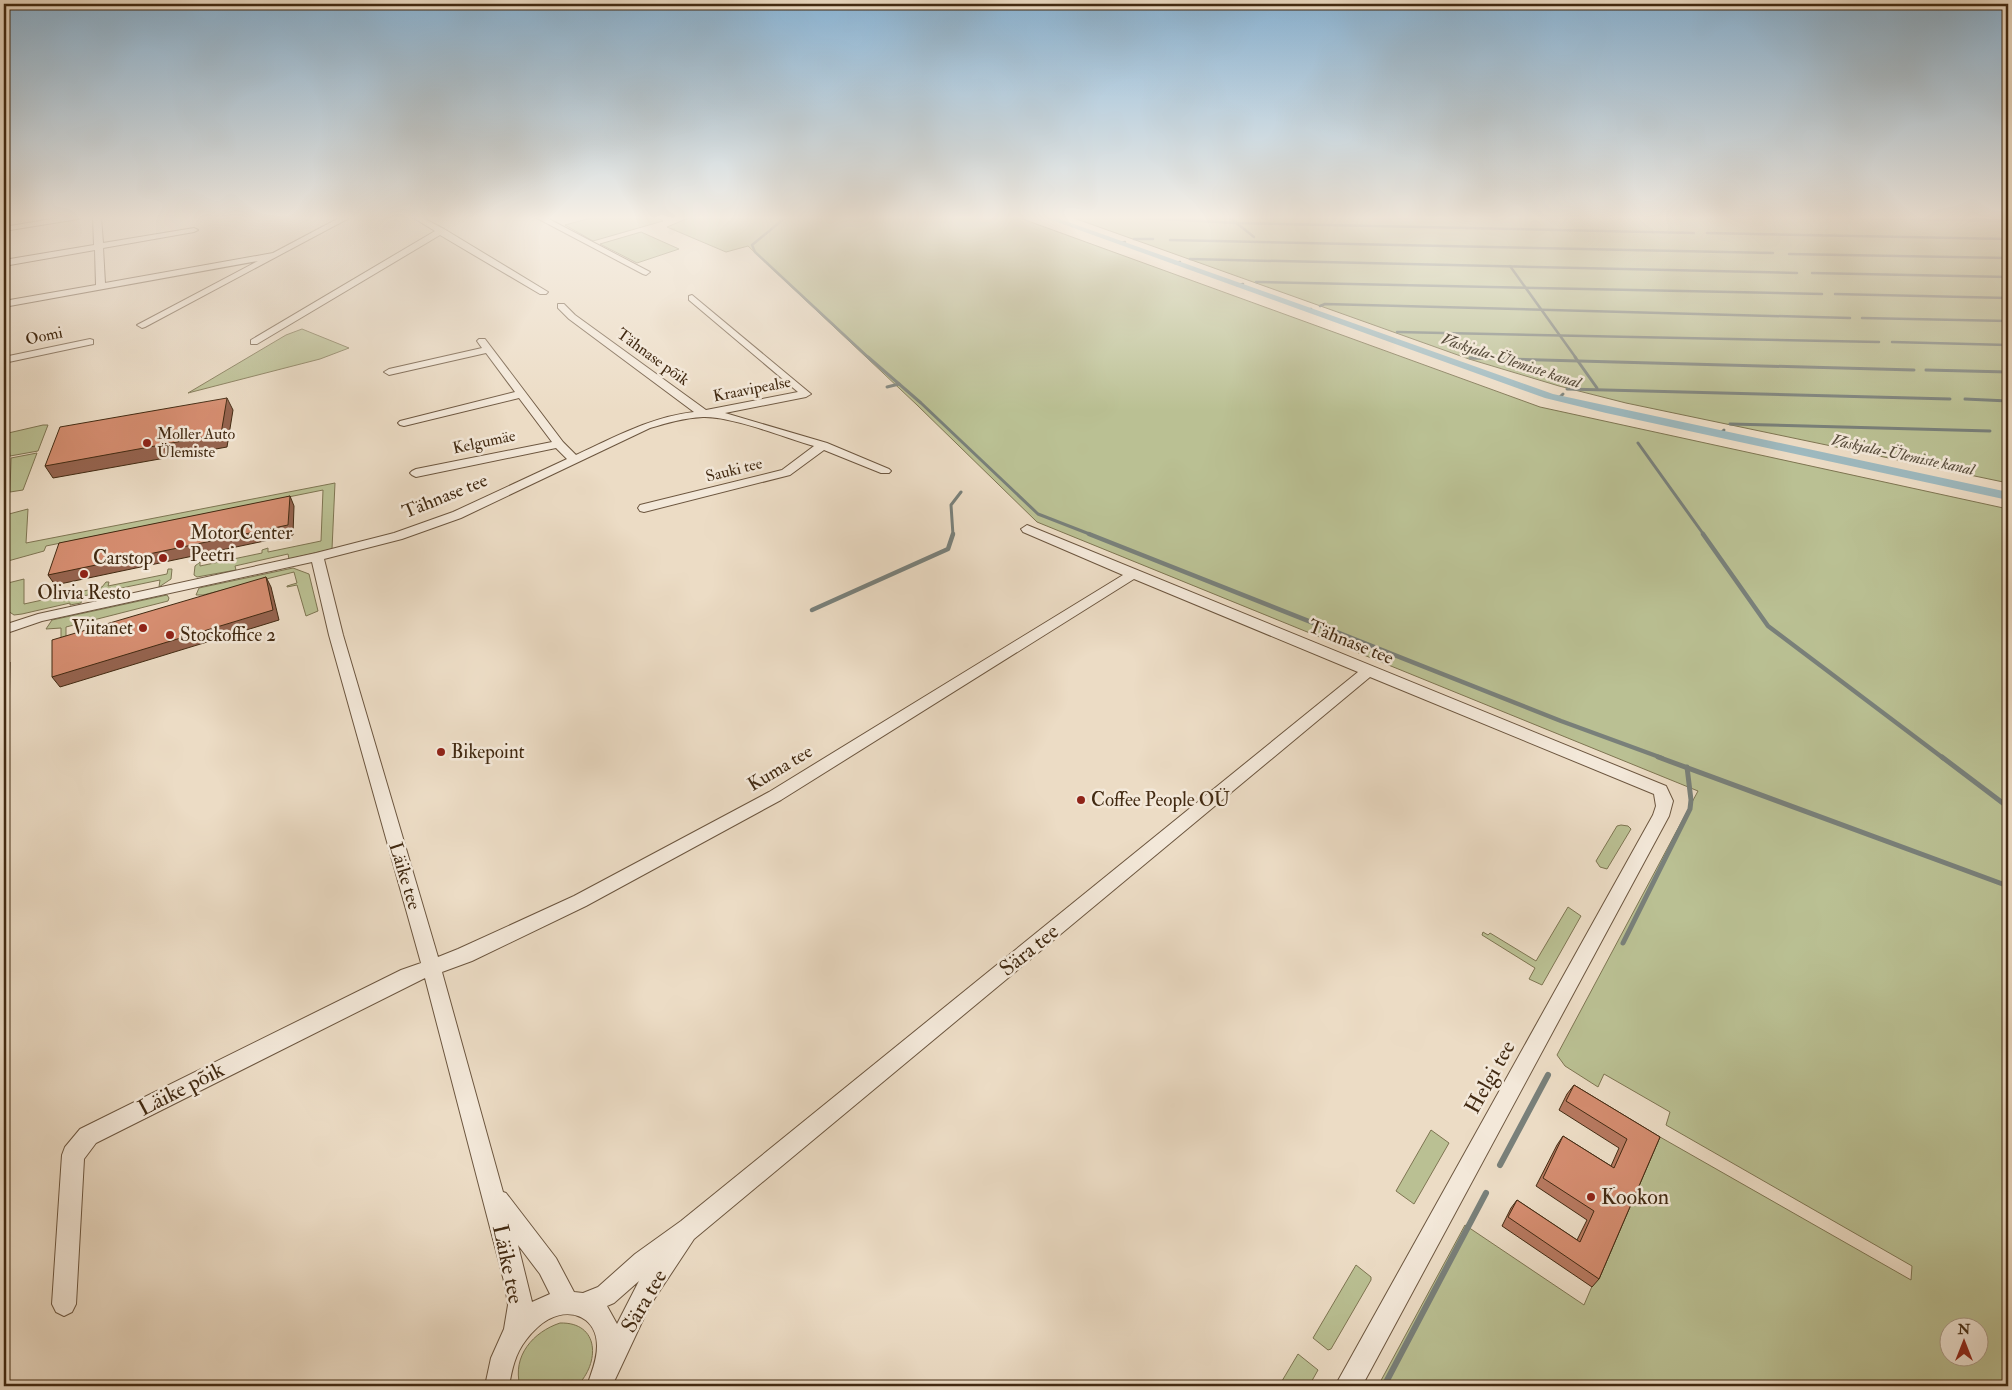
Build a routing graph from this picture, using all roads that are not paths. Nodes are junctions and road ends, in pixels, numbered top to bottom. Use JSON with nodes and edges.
{"nodes":[{"id":1,"x":101,"y":282,"type":"edge"},
{"id":2,"x":124,"y":282,"type":"edge"},
{"id":3,"x":223,"y":282,"type":"edge"},
{"id":4,"x":355,"y":282,"type":"edge"},
{"id":5,"x":526,"y":282,"type":"edge"},
{"id":6,"x":101,"y":286,"type":"junction"},
{"id":7,"x":543,"y":292,"type":"dead end"},
{"id":8,"x":692,"y":298,"type":"dead end"},
{"id":9,"x":4,"y":304,"type":"edge"},
{"id":10,"x":561,"y":306,"type":"dead end"},
{"id":11,"x":142,"y":325,"type":"dead end"},
{"id":12,"x":90,"y":342,"type":"dead end"},
{"id":13,"x":254,"y":342,"type":"dead end"},
{"id":14,"x":4,"y":360,"type":"edge"},
{"id":15,"x":389,"y":372,"type":"dead end"},
{"id":16,"x":521,"y":394,"type":"junction"},
{"id":17,"x":704,"y":414,"type":"junction"},
{"id":18,"x":404,"y":423,"type":"dead end"},
{"id":19,"x":559,"y":444,"type":"junction"},
{"id":20,"x":823,"y":445,"type":"junction"},
{"id":21,"x":574,"y":461,"type":"junction"},
{"id":22,"x":885,"y":471,"type":"dead end"},
{"id":23,"x":416,"y":473,"type":"dead end"},
{"id":24,"x":644,"y":508,"type":"dead end"},
{"id":25,"x":1027,"y":529,"type":"dead end"},
{"id":26,"x":317,"y":557,"type":"junction"},
{"id":27,"x":1133,"y":574,"type":"junction"},
{"id":28,"x":4,"y":630,"type":"edge"},
{"id":29,"x":1368,"y":671,"type":"junction"},
{"id":30,"x":1660,"y":790,"type":"joint"},
{"id":31,"x":431,"y":968,"type":"junction"},
{"id":32,"x":493,"y":1195,"type":"junction"},
{"id":33,"x":689,"y":1229,"type":"junction"},
{"id":34,"x":64,"y":1304,"type":"dead end"},
{"id":35,"x":575,"y":1304,"type":"junction"},
{"id":36,"x":516,"y":1333,"type":"junction"},
{"id":37,"x":601,"y":1382,"type":"edge"},
{"id":38,"x":497,"y":1386,"type":"edge"},
{"id":39,"x":1348,"y":1386,"type":"edge"}],
"edges":[{"from":1,"to":6,"type":"street"},
{"from":2,"to":6,"type":"street"},
{"from":3,"to":11,"type":"street"},
{"from":4,"to":13,"type":"street"},
{"from":5,"to":7,"type":"street"},
{"from":6,"to":9,"type":"street"},
{"from":8,"to":17,"type":"street","name":"Kraavipealse"},
{"from":10,"to":17,"type":"street","name":"Tähnase põik"},
{"from":12,"to":14,"type":"street","name":"Oomi"},
{"from":15,"to":16,"type":"street","name":"Kelgumäe"},
{"from":16,"to":18,"type":"street","name":"Kelgumäe"},
{"from":16,"to":19,"type":"street","name":"Kelgumäe"},
{"from":17,"to":20,"type":"street","name":"Tähnase tee"},
{"from":17,"to":21,"type":"street","name":"Tähnase tee"},
{"from":19,"to":21,"type":"street","name":"Kelgumäe"},
{"from":19,"to":23,"type":"street","name":"Kelgumäe"},
{"from":20,"to":22,"type":"street","name":"Tähnase tee"},
{"from":20,"to":24,"type":"street","name":"Sauki tee"},
{"from":21,"to":26,"type":"street","name":"Tähnase tee"},
{"from":25,"to":27,"type":"street","name":"Tähnase tee"},
{"from":26,"to":28,"type":"street","name":"Tähnase tee"},
{"from":26,"to":31,"type":"street","name":"Läike tee"},
{"from":27,"to":29,"type":"street","name":"Tähnase tee"},
{"from":27,"to":31,"type":"street","name":"Kuma tee"},
{"from":29,"to":30,"type":"street","name":"Tähnase tee"},
{"from":29,"to":33,"type":"street","name":"Sära tee"},
{"from":30,"to":39,"type":"street","name":"Helgi tee"},
{"from":31,"to":32,"type":"street","name":"Läike tee"},
{"from":31,"to":34,"type":"street","name":"Läike põik"},
{"from":32,"to":35,"type":"street","name":"Läike tee"},
{"from":32,"to":36,"type":"street","name":"Läike tee"},
{"from":33,"to":35,"type":"street","name":"Sära tee"},
{"from":33,"to":37,"type":"street","name":"Sära tee"},
{"from":35,"to":36,"type":"street","name":"Sära tee"},
{"from":35,"to":37,"type":"street"},
{"from":36,"to":38,"type":"street"}]}
